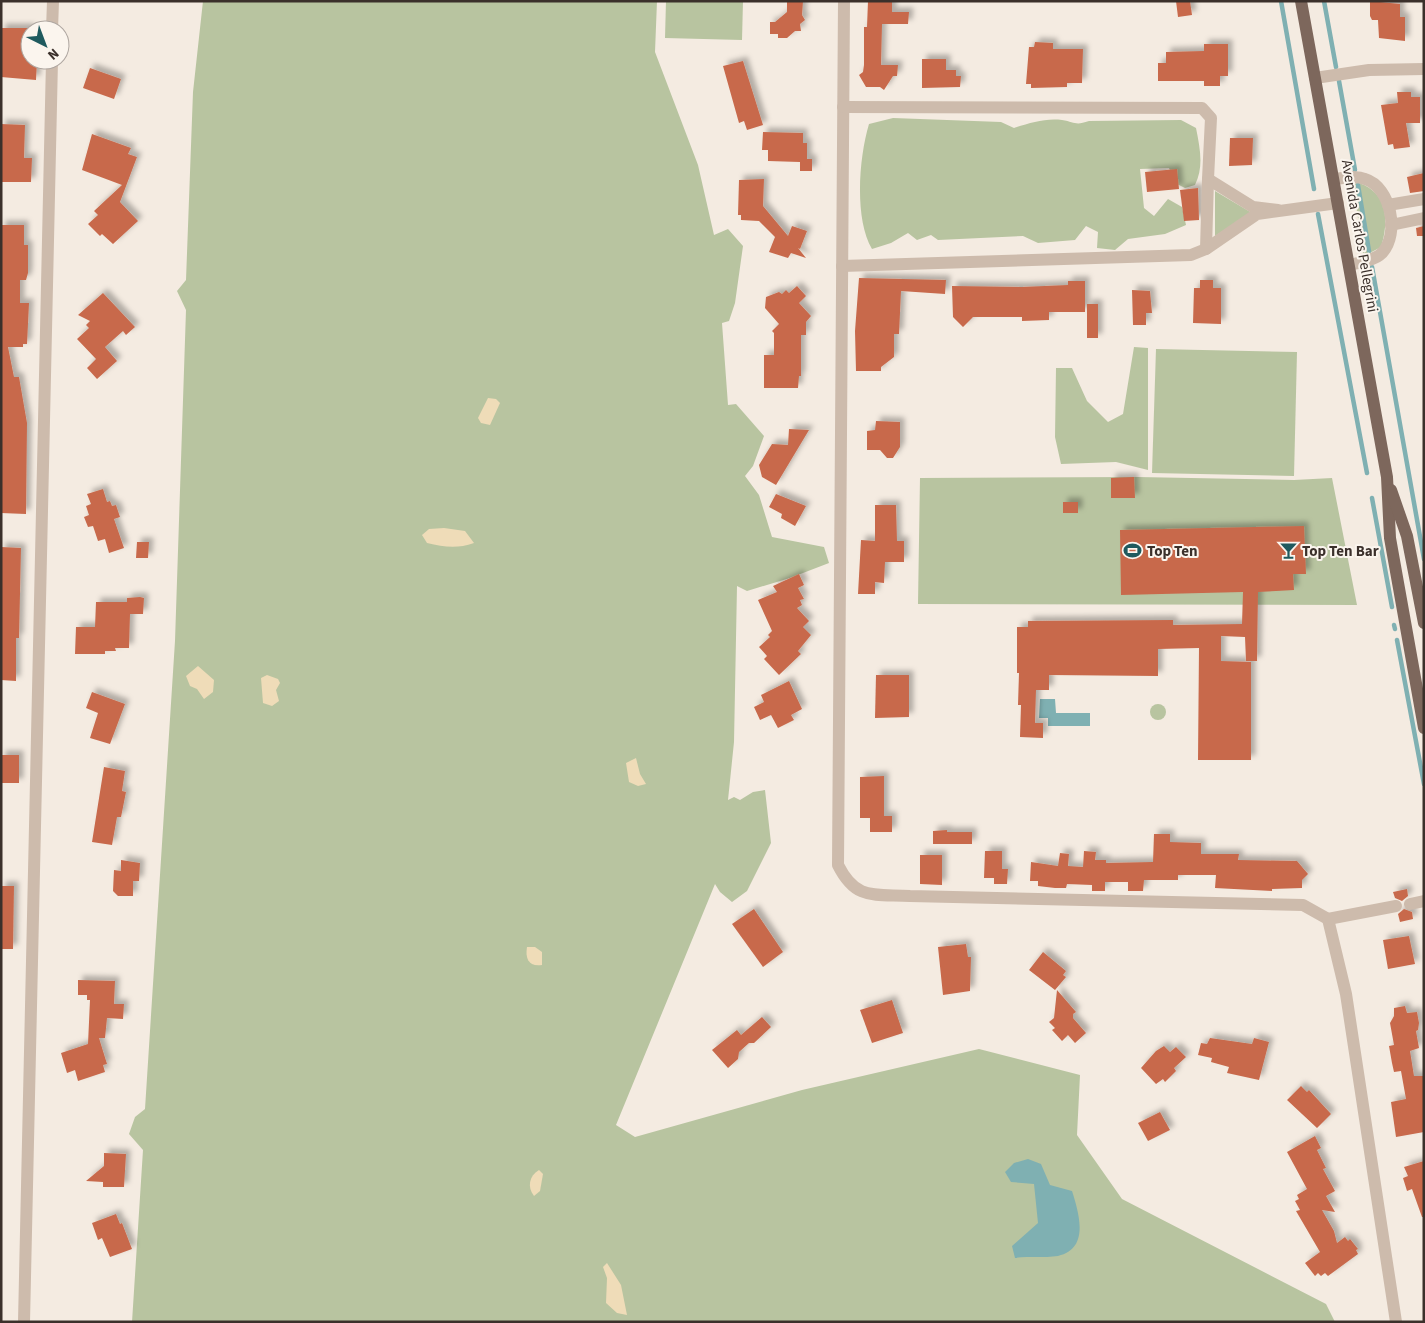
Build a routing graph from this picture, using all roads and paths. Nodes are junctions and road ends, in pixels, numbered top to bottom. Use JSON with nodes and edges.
{"nodes":[{"id":1,"x":53,"y":1,"type":"edge"},
{"id":2,"x":844,"y":1,"type":"edge"},
{"id":3,"x":1301,"y":1,"type":"edge"},
{"id":4,"x":52,"y":20,"type":"edge"},
{"id":5,"x":1424,"y":69,"type":"edge"},
{"id":6,"x":52,"y":70,"type":"edge"},
{"id":7,"x":1315,"y":78,"type":"junction"},
{"id":8,"x":843,"y":107,"type":"junction"},
{"id":9,"x":1208,"y":179,"type":"junction"},
{"id":10,"x":1334,"y":179,"type":"junction"},
{"id":11,"x":1424,"y":199,"type":"edge"},
{"id":12,"x":1338,"y":203,"type":"junction"},
{"id":13,"x":1388,"y":206,"type":"junction"},
{"id":14,"x":1278,"y":210,"type":"junction"},
{"id":15,"x":1424,"y":218,"type":"edge"},
{"id":16,"x":1391,"y":225,"type":"junction"},
{"id":17,"x":1206,"y":248,"type":"junction"},
{"id":18,"x":1349,"y":265,"type":"junction"},
{"id":19,"x":842,"y":266,"type":"junction"},
{"id":20,"x":1387,"y":476,"type":"junction"},
{"id":21,"x":1424,"y":623,"type":"edge"},
{"id":22,"x":1424,"y":728,"type":"edge"},
{"id":23,"x":1424,"y":901,"type":"edge"},
{"id":24,"x":1410,"y":904,"type":"dead end"},
{"id":25,"x":1396,"y":906,"type":"dead end"},
{"id":26,"x":1328,"y":919,"type":"junction"},
{"id":27,"x":24,"y":1322,"type":"edge"},
{"id":28,"x":1396,"y":1322,"type":"edge"}],
"edges":[{"from":1,"to":4,"type":"street"},
{"from":2,"to":8,"type":"street"},
{"from":3,"to":7,"type":"main road","name":"Avenida Carlos Pellegrini"},
{"from":5,"to":7,"type":"street"},
{"from":6,"to":27,"type":"street"},
{"from":7,"to":10,"type":"main road","name":"Avenida Carlos Pellegrini"},
{"from":8,"to":9,"type":"street"},
{"from":8,"to":19,"type":"street"},
{"from":9,"to":14,"type":"street"},
{"from":9,"to":17,"type":"street"},
{"from":10,"to":12,"type":"main road","name":"Avenida Carlos Pellegrini"},
{"from":10,"to":13,"type":"street"},
{"from":11,"to":13,"type":"street"},
{"from":12,"to":14,"type":"street"},
{"from":12,"to":18,"type":"main road","name":"Avenida Carlos Pellegrini"},
{"from":13,"to":16,"type":"street"},
{"from":14,"to":17,"type":"street"},
{"from":15,"to":16,"type":"street"},
{"from":16,"to":18,"type":"street"},
{"from":17,"to":19,"type":"street"},
{"from":18,"to":20,"type":"main road","name":"Avenida Carlos Pellegrini"},
{"from":19,"to":26,"type":"street"},
{"from":20,"to":21,"type":"main road","name":"Avenida Carlos Pellegrini"},
{"from":20,"to":22,"type":"main road","name":"Avenida Carlos Pellegrini"},
{"from":23,"to":24,"type":"street"},
{"from":25,"to":26,"type":"street"},
{"from":26,"to":28,"type":"street"}]}
